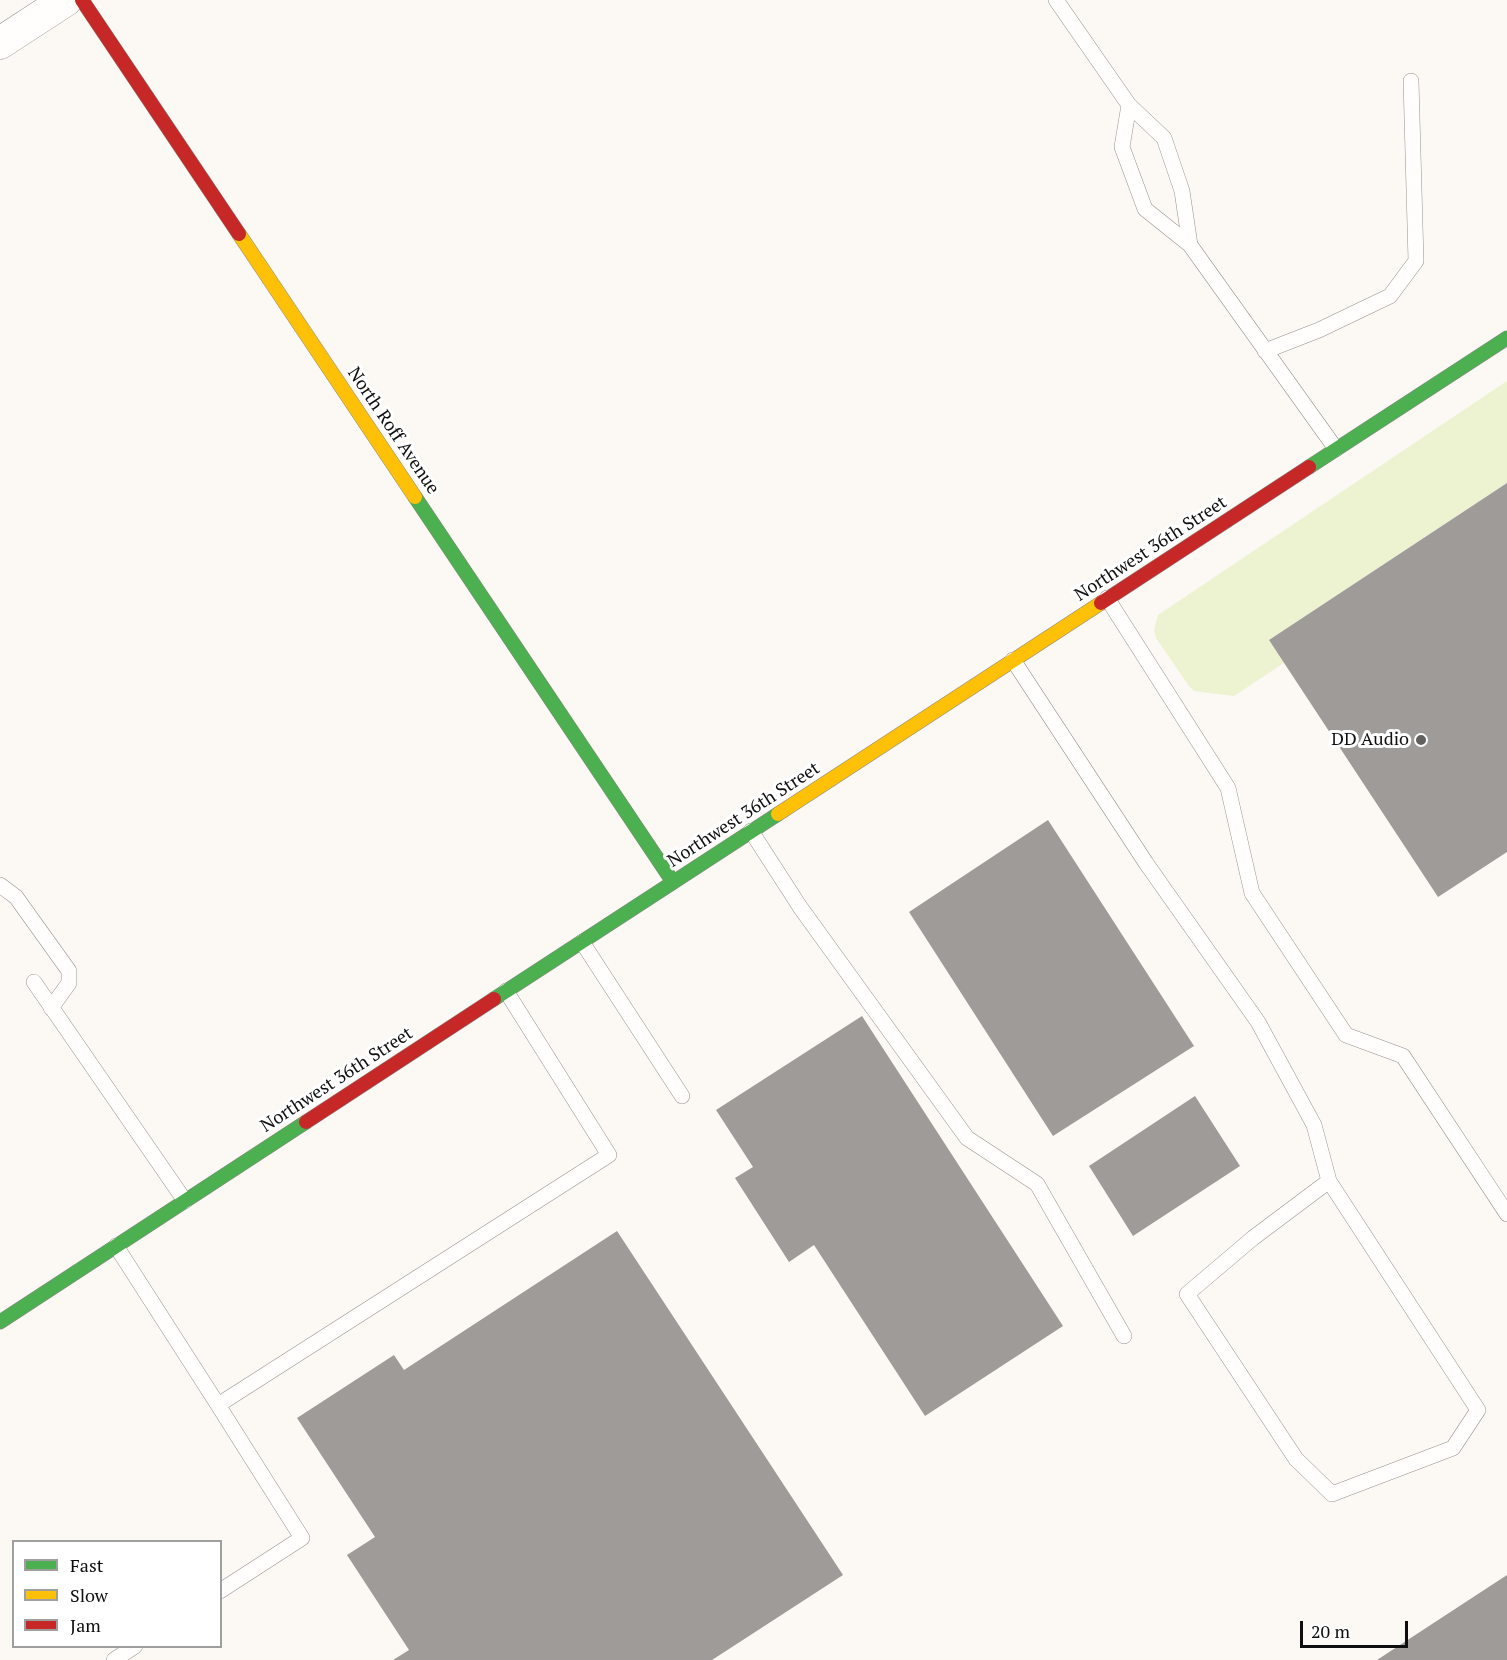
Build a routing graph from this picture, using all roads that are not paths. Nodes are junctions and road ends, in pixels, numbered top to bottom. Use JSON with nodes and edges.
{"nodes":[{"id":1,"x":66,"y":0,"type":"edge"},
{"id":2,"x":82,"y":0,"type":"edge"},
{"id":3,"x":1056,"y":0,"type":"edge"},
{"id":4,"x":0,"y":43,"type":"edge"},
{"id":5,"x":1411,"y":81,"type":"dead end"},
{"id":6,"x":1129,"y":105,"type":"junction"},
{"id":7,"x":1190,"y":245,"type":"junction"},
{"id":8,"x":1507,"y":338,"type":"edge"},
{"id":9,"x":1265,"y":351,"type":"junction"},
{"id":10,"x":1336,"y":449,"type":"junction"},
{"id":11,"x":1107,"y":598,"type":"junction"},
{"id":12,"x":1013,"y":660,"type":"junction"},
{"id":13,"x":751,"y":831,"type":"junction"},
{"id":14,"x":673,"y":882,"type":"junction"},
{"id":15,"x":0,"y":885,"type":"edge"},
{"id":16,"x":582,"y":942,"type":"junction"},
{"id":17,"x":34,"y":982,"type":"dead end"},
{"id":18,"x":506,"y":991,"type":"junction"},
{"id":19,"x":51,"y":1008,"type":"junction"},
{"id":20,"x":682,"y":1096,"type":"dead end"},
{"id":21,"x":1329,"y":1181,"type":"junction"},
{"id":22,"x":185,"y":1201,"type":"junction"},
{"id":23,"x":1507,"y":1214,"type":"edge"},
{"id":24,"x":116,"y":1246,"type":"junction"},
{"id":25,"x":0,"y":1322,"type":"edge"},
{"id":26,"x":1124,"y":1336,"type":"dead end"},
{"id":27,"x":218,"y":1405,"type":"junction"},
{"id":28,"x":222,"y":1590,"type":"edge"},
{"id":29,"x":133,"y":1648,"type":"edge"},
{"id":30,"x":114,"y":1660,"type":"edge"}],
"edges":[{"from":1,"to":4,"type":"street"},
{"from":2,"to":14,"type":"main road","name":"North Roff Avenue"},
{"from":3,"to":6,"type":"lane"},
{"from":5,"to":9,"type":"lane"},
{"from":6,"to":7,"type":"lane"},
{"from":6,"to":7,"type":"lane"},
{"from":7,"to":9,"type":"lane"},
{"from":8,"to":10,"type":"main road","name":"Northwest 36th Street"},
{"from":9,"to":10,"type":"lane"},
{"from":10,"to":11,"type":"main road","name":"Northwest 36th Street"},
{"from":11,"to":12,"type":"main road","name":"Northwest 36th Street"},
{"from":11,"to":23,"type":"lane"},
{"from":12,"to":13,"type":"main road","name":"Northwest 36th Street"},
{"from":12,"to":21,"type":"lane"},
{"from":13,"to":14,"type":"main road","name":"Northwest 36th Street"},
{"from":13,"to":26,"type":"lane"},
{"from":14,"to":16,"type":"main road","name":"Northwest 36th Street"},
{"from":15,"to":19,"type":"lane"},
{"from":16,"to":18,"type":"main road","name":"Northwest 36th Street"},
{"from":16,"to":20,"type":"lane"},
{"from":17,"to":19,"type":"lane"},
{"from":18,"to":22,"type":"main road","name":"Northwest 36th Street"},
{"from":18,"to":27,"type":"lane"},
{"from":19,"to":22,"type":"lane"},
{"from":21,"to":21,"type":"lane"},
{"from":22,"to":24,"type":"main road","name":"Northwest 36th Street"},
{"from":24,"to":25,"type":"main road","name":"Northwest 36th Street"},
{"from":24,"to":27,"type":"lane"},
{"from":27,"to":28,"type":"lane"},
{"from":29,"to":30,"type":"lane"}]}
